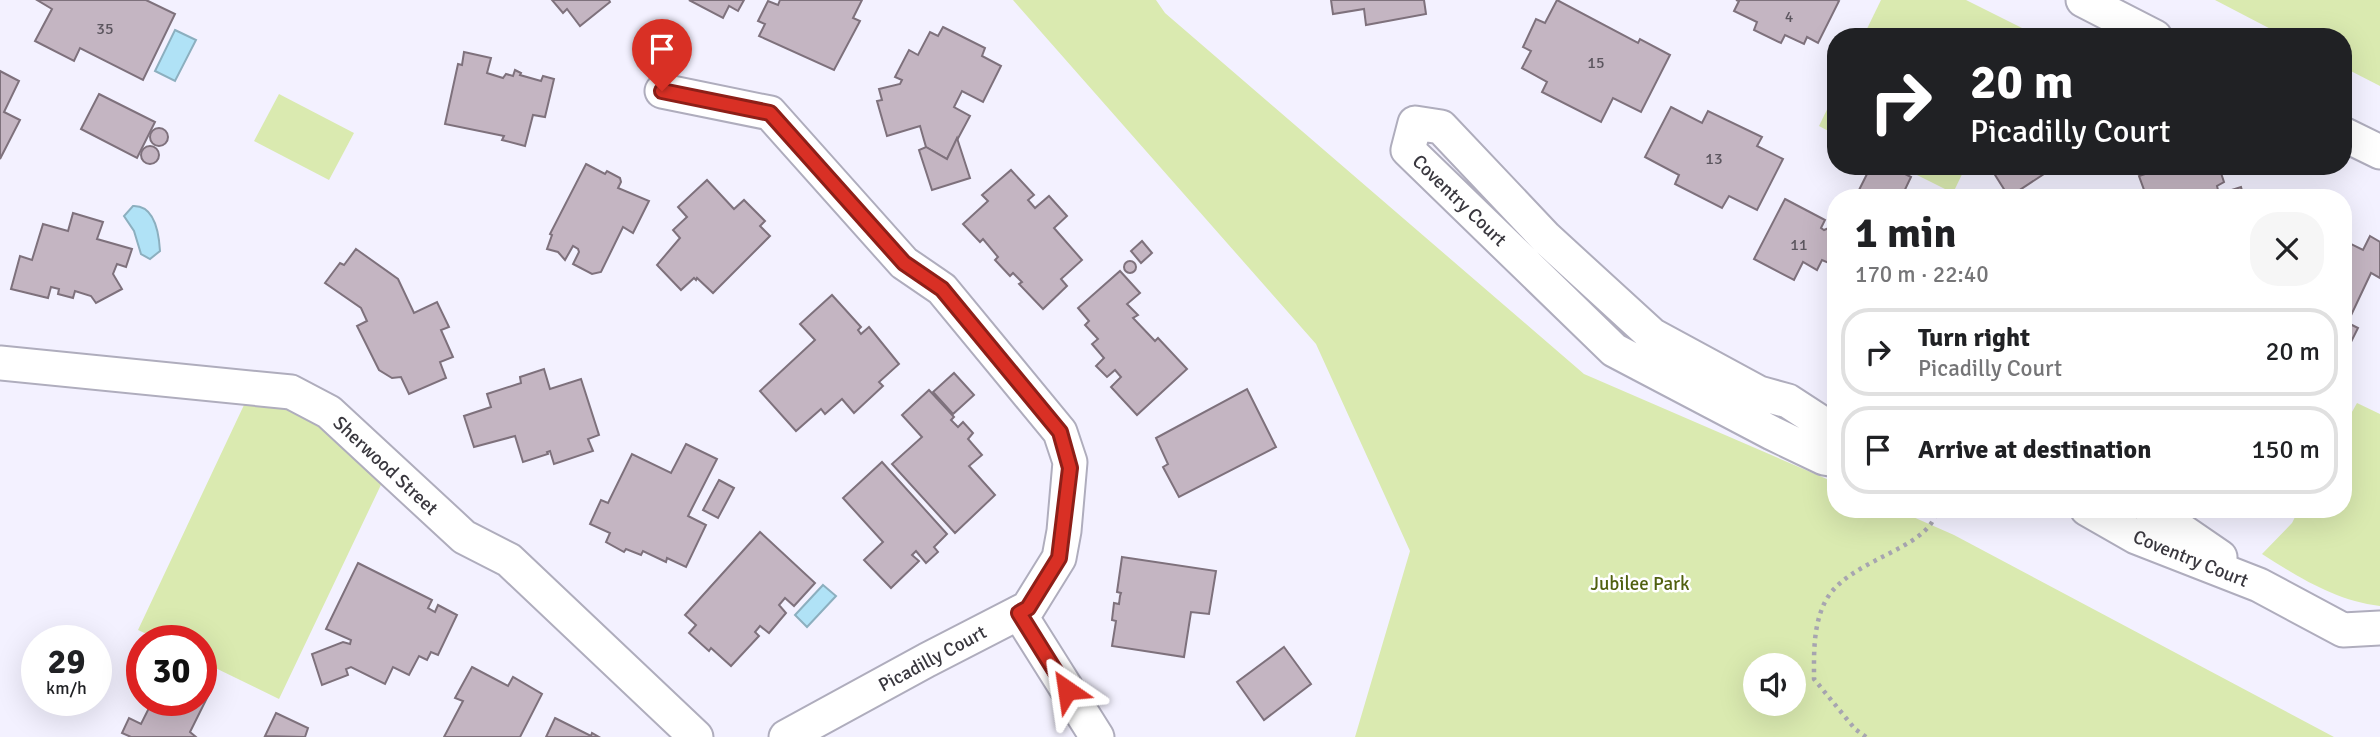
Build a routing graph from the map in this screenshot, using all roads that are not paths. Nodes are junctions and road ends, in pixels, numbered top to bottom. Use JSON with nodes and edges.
{"nodes":[{"id":1,"x":2083,"y":0,"type":"edge"},
{"id":2,"x":2137,"y":28,"type":"edge"},
{"id":3,"x":662,"y":91,"type":"dead end"},
{"id":4,"x":2352,"y":138,"type":"edge"},
{"id":5,"x":2380,"y":152,"type":"edge"},
{"id":6,"x":0,"y":363,"type":"edge"},
{"id":7,"x":1827,"y":426,"type":"edge"},
{"id":8,"x":1827,"y":458,"type":"edge"},
{"id":9,"x":2123,"y":518,"type":"edge"},
{"id":10,"x":2143,"y":523,"type":"edge"},
{"id":11,"x":1019,"y":613,"type":"junction"},
{"id":12,"x":2380,"y":628,"type":"edge"},
{"id":13,"x":696,"y":737,"type":"edge"},
{"id":14,"x":786,"y":737,"type":"edge"},
{"id":15,"x":1097,"y":737,"type":"edge"}],
"edges":[{"from":1,"to":2,"type":"street"},
{"from":3,"to":11,"type":"street","name":"Picadilly Court"},
{"from":4,"to":5,"type":"street"},
{"from":6,"to":13,"type":"street","name":"Sherwood Street"},
{"from":7,"to":8,"type":"street","name":"Coventry Court"},
{"from":9,"to":10,"type":"street","name":"Coventry Court"},
{"from":10,"to":12,"type":"street","name":"Coventry Court"},
{"from":11,"to":14,"type":"street","name":"Picadilly Court"},
{"from":11,"to":15,"type":"street"}]}
